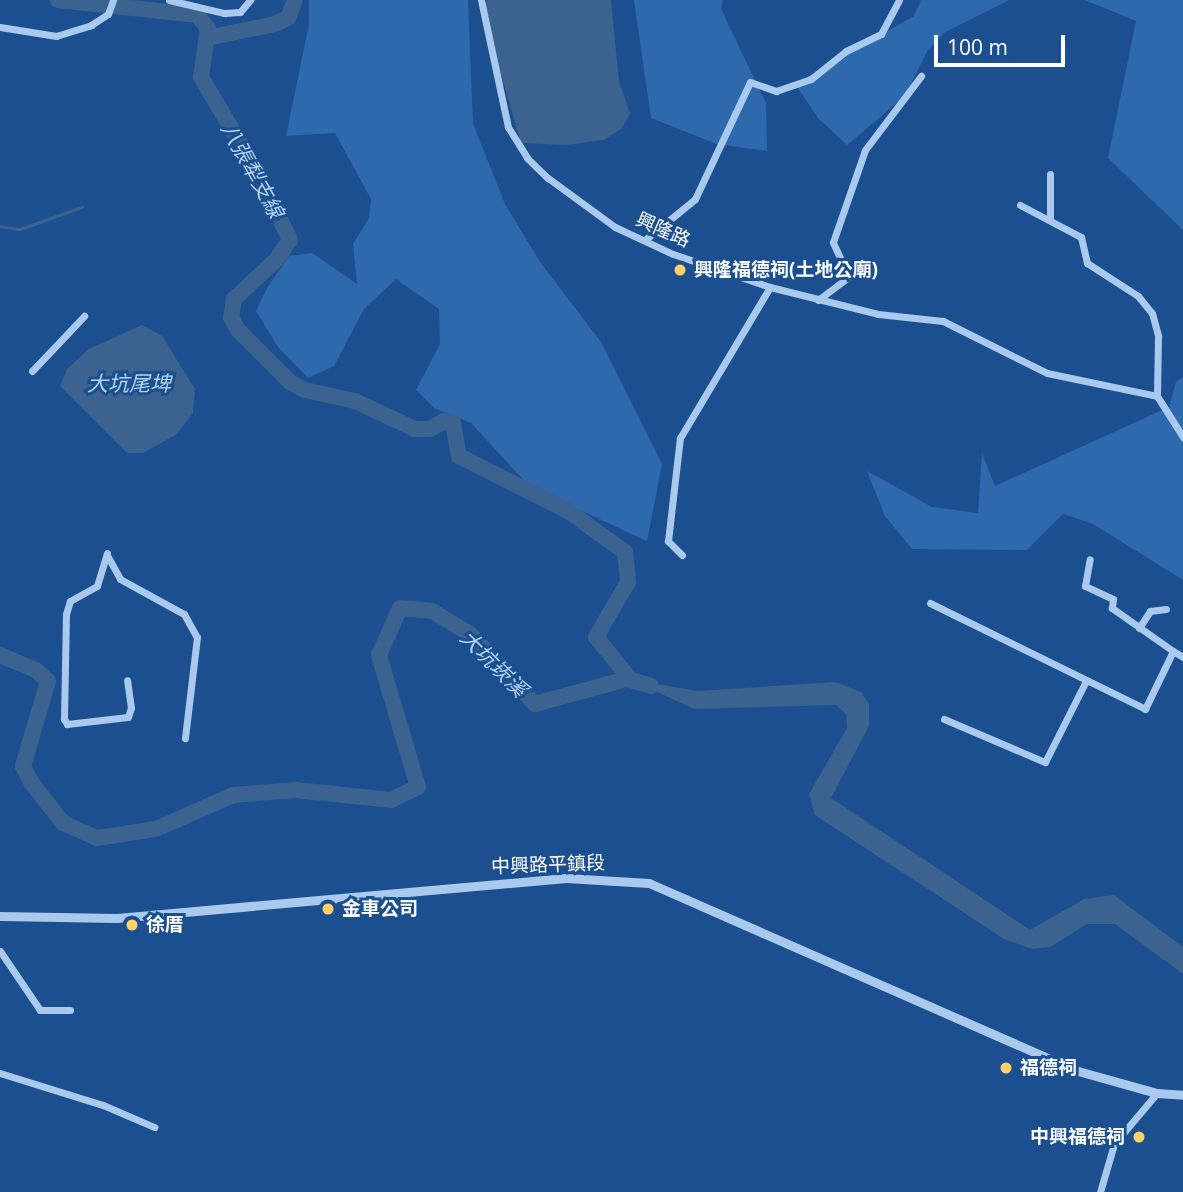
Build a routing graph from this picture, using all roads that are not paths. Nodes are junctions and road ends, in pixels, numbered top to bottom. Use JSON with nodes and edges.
{"nodes":[{"id":1,"x":113,"y":0,"type":"edge"},
{"id":2,"x":169,"y":0,"type":"edge"},
{"id":3,"x":250,"y":0,"type":"edge"},
{"id":4,"x":481,"y":0,"type":"edge"},
{"id":5,"x":899,"y":0,"type":"edge"},
{"id":6,"x":0,"y":27,"type":"edge"},
{"id":7,"x":921,"y":76,"type":"dead end"},
{"id":8,"x":1050,"y":174,"type":"dead end"},
{"id":9,"x":1020,"y":205,"type":"dead end"},
{"id":10,"x":1050,"y":220,"type":"junction"},
{"id":11,"x":646,"y":239,"type":"junction"},
{"id":12,"x":770,"y":288,"type":"junction"},
{"id":13,"x":818,"y":300,"type":"junction"},
{"id":14,"x":84,"y":316,"type":"dead end"},
{"id":15,"x":33,"y":371,"type":"dead end"},
{"id":16,"x":1157,"y":396,"type":"junction"},
{"id":17,"x":1183,"y":437,"type":"edge"},
{"id":18,"x":682,"y":555,"type":"dead end"},
{"id":19,"x":1090,"y":559,"type":"dead end"},
{"id":20,"x":930,"y":603,"type":"dead end"},
{"id":21,"x":1166,"y":609,"type":"dead end"},
{"id":22,"x":1139,"y":628,"type":"junction"},
{"id":23,"x":1173,"y":651,"type":"junction"},
{"id":24,"x":1183,"y":657,"type":"edge"},
{"id":25,"x":127,"y":680,"type":"dead end"},
{"id":26,"x":1086,"y":681,"type":"junction"},
{"id":27,"x":944,"y":719,"type":"dead end"},
{"id":28,"x":185,"y":738,"type":"dead end"},
{"id":29,"x":0,"y":916,"type":"edge"},
{"id":30,"x":0,"y":951,"type":"edge"},
{"id":31,"x":70,"y":1010,"type":"dead end"},
{"id":32,"x":0,"y":1073,"type":"edge"},
{"id":33,"x":1157,"y":1093,"type":"junction"},
{"id":34,"x":1183,"y":1095,"type":"edge"},
{"id":35,"x":154,"y":1127,"type":"dead end"},
{"id":36,"x":1100,"y":1192,"type":"edge"}],
"edges":[{"from":1,"to":6,"type":"street"},
{"from":2,"to":3,"type":"street"},
{"from":4,"to":11,"type":"street","name":"興隆路"},
{"from":5,"to":11,"type":"street"},
{"from":7,"to":13,"type":"street"},
{"from":8,"to":10,"type":"street"},
{"from":9,"to":10,"type":"street"},
{"from":10,"to":16,"type":"street"},
{"from":11,"to":12,"type":"street","name":"興隆路"},
{"from":12,"to":13,"type":"street","name":"興隆路"},
{"from":12,"to":18,"type":"street"},
{"from":13,"to":16,"type":"street","name":"興隆路"},
{"from":14,"to":15,"type":"street"},
{"from":16,"to":17,"type":"street"},
{"from":19,"to":22,"type":"street"},
{"from":20,"to":26,"type":"street"},
{"from":21,"to":22,"type":"street"},
{"from":22,"to":23,"type":"street"},
{"from":23,"to":24,"type":"street"},
{"from":23,"to":26,"type":"street"},
{"from":25,"to":28,"type":"street"},
{"from":26,"to":27,"type":"street"},
{"from":29,"to":33,"type":"street","name":"中興路平鎮段"},
{"from":30,"to":31,"type":"street"},
{"from":32,"to":35,"type":"street"},
{"from":33,"to":34,"type":"street","name":"中興路平鎮段"},
{"from":33,"to":36,"type":"street"}]}
